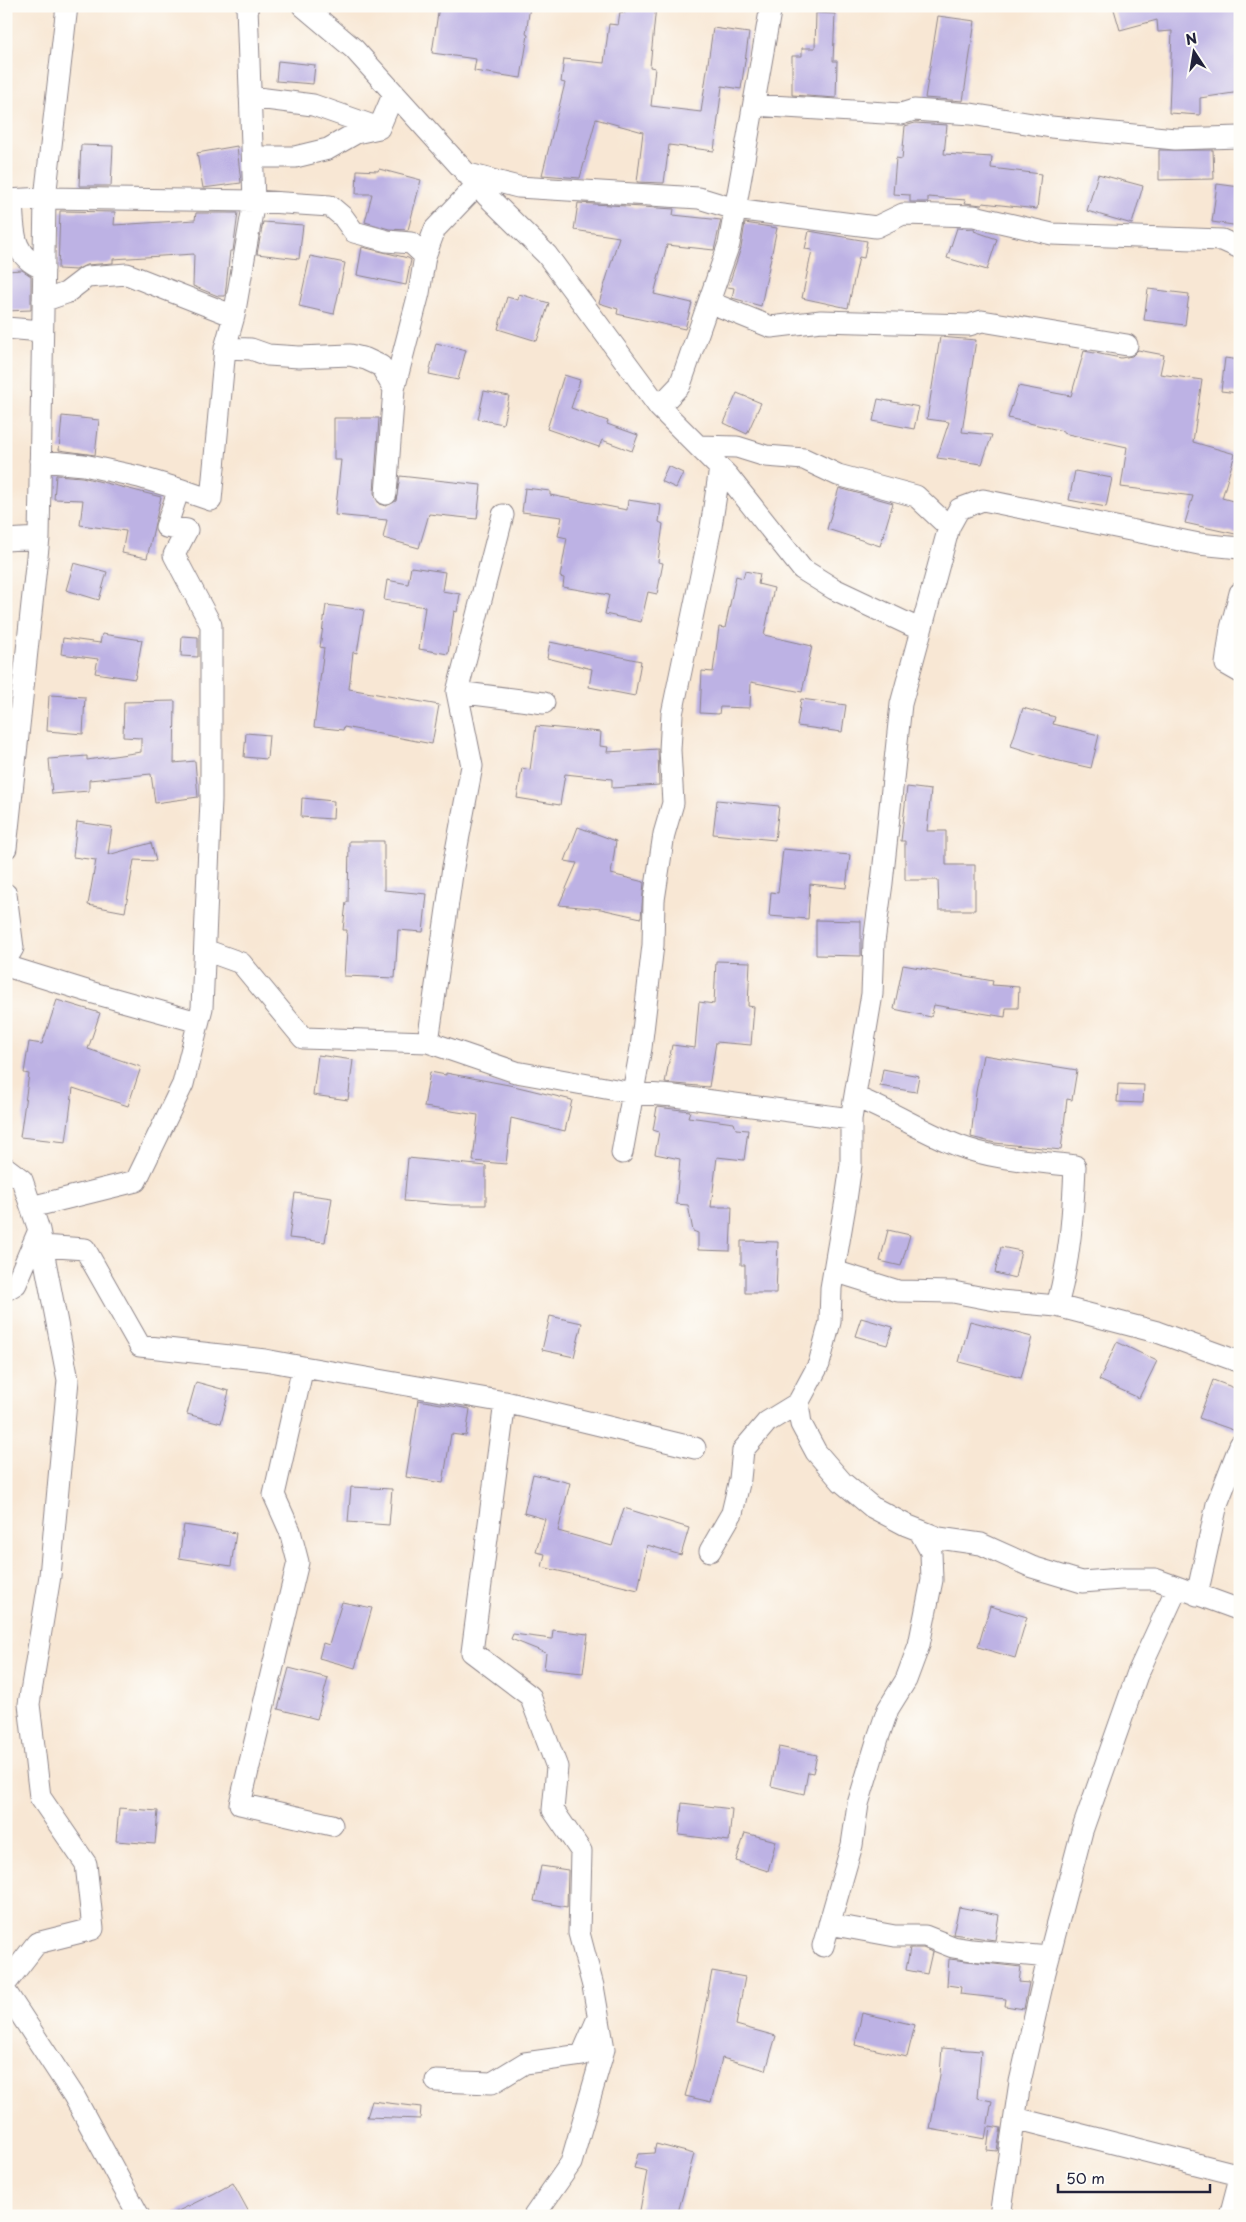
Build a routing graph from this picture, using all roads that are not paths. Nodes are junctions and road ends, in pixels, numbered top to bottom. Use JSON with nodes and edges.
{"nodes":[{"id":1,"x":67,"y":6,"type":"edge"},
{"id":2,"x":248,"y":6,"type":"edge"},
{"id":3,"x":303,"y":6,"type":"edge"},
{"id":4,"x":771,"y":6,"type":"edge"},
{"id":5,"x":394,"y":93,"type":"junction"},
{"id":6,"x":250,"y":98,"type":"junction"},
{"id":7,"x":754,"y":105,"type":"junction"},
{"id":8,"x":379,"y":128,"type":"junction"},
{"id":9,"x":1240,"y":137,"type":"edge"},
{"id":10,"x":253,"y":157,"type":"junction"},
{"id":11,"x":471,"y":179,"type":"junction"},
{"id":12,"x":45,"y":198,"type":"junction"},
{"id":13,"x":9,"y":200,"type":"edge"},
{"id":14,"x":254,"y":201,"type":"junction"},
{"id":15,"x":735,"y":209,"type":"junction"},
{"id":16,"x":1234,"y":243,"type":"edge"},
{"id":17,"x":425,"y":256,"type":"junction"},
{"id":18,"x":44,"y":269,"type":"junction"},
{"id":19,"x":43,"y":300,"type":"junction"},
{"id":20,"x":709,"y":302,"type":"junction"},
{"id":21,"x":234,"y":316,"type":"junction"},
{"id":22,"x":6,"y":328,"type":"edge"},
{"id":23,"x":42,"y":331,"type":"junction"},
{"id":24,"x":1127,"y":345,"type":"dead end"},
{"id":25,"x":225,"y":348,"type":"junction"},
{"id":26,"x":394,"y":389,"type":"junction"},
{"id":27,"x":660,"y":407,"type":"junction"},
{"id":28,"x":698,"y":446,"type":"junction"},
{"id":29,"x":40,"y":461,"type":"junction"},
{"id":30,"x":720,"y":468,"type":"junction"},
{"id":31,"x":179,"y":489,"type":"junction"},
{"id":32,"x":386,"y":494,"type":"dead end"},
{"id":33,"x":503,"y":515,"type":"dead end"},
{"id":34,"x":949,"y":527,"type":"junction"},
{"id":35,"x":39,"y":538,"type":"junction"},
{"id":36,"x":6,"y":540,"type":"edge"},
{"id":37,"x":1240,"y":548,"type":"edge"},
{"id":38,"x":1240,"y":593,"type":"edge"},
{"id":39,"x":921,"y":630,"type":"junction"},
{"id":40,"x":1240,"y":672,"type":"edge"},
{"id":41,"x":457,"y":692,"type":"junction"},
{"id":42,"x":544,"y":703,"type":"dead end"},
{"id":43,"x":6,"y":848,"type":"edge"},
{"id":44,"x":6,"y":894,"type":"edge"},
{"id":45,"x":204,"y":950,"type":"junction"},
{"id":46,"x":6,"y":960,"type":"edge"},
{"id":47,"x":6,"y":966,"type":"edge"},
{"id":48,"x":198,"y":1022,"type":"junction"},
{"id":49,"x":428,"y":1042,"type":"junction"},
{"id":50,"x":633,"y":1093,"type":"junction"},
{"id":51,"x":855,"y":1097,"type":"junction"},
{"id":52,"x":851,"y":1120,"type":"junction"},
{"id":53,"x":622,"y":1153,"type":"dead end"},
{"id":54,"x":6,"y":1168,"type":"edge"},
{"id":55,"x":31,"y":1207,"type":"junction"},
{"id":56,"x":41,"y":1238,"type":"junction"},
{"id":57,"x":834,"y":1271,"type":"junction"},
{"id":58,"x":6,"y":1290,"type":"edge"},
{"id":59,"x":1056,"y":1306,"type":"junction"},
{"id":60,"x":1240,"y":1362,"type":"edge"},
{"id":61,"x":303,"y":1367,"type":"junction"},
{"id":62,"x":506,"y":1402,"type":"junction"},
{"id":63,"x":798,"y":1403,"type":"junction"},
{"id":64,"x":1240,"y":1445,"type":"edge"},
{"id":65,"x":695,"y":1448,"type":"dead end"},
{"id":66,"x":919,"y":1530,"type":"junction"},
{"id":67,"x":710,"y":1551,"type":"dead end"},
{"id":68,"x":1177,"y":1588,"type":"junction"},
{"id":69,"x":1197,"y":1595,"type":"junction"},
{"id":70,"x":1240,"y":1610,"type":"edge"},
{"id":71,"x":332,"y":1826,"type":"dead end"},
{"id":72,"x":829,"y":1924,"type":"junction"},
{"id":73,"x":823,"y":1946,"type":"dead end"},
{"id":74,"x":1049,"y":1957,"type":"junction"},
{"id":75,"x":6,"y":1983,"type":"edge"},
{"id":76,"x":6,"y":1992,"type":"edge"},
{"id":77,"x":598,"y":2018,"type":"junction"},
{"id":78,"x":436,"y":2081,"type":"dead end"},
{"id":79,"x":1015,"y":2118,"type":"junction"},
{"id":80,"x":1240,"y":2176,"type":"edge"},
{"id":81,"x":139,"y":2216,"type":"edge"},
{"id":82,"x":534,"y":2216,"type":"edge"},
{"id":83,"x":1000,"y":2216,"type":"edge"},
{"id":84,"x":1230,"y":2216,"type":"edge"}],
"edges":[{"from":1,"to":12,"type":"street"},
{"from":2,"to":6,"type":"street"},
{"from":3,"to":5,"type":"street"},
{"from":4,"to":7,"type":"street"},
{"from":5,"to":8,"type":"street"},
{"from":5,"to":11,"type":"street"},
{"from":6,"to":8,"type":"street"},
{"from":6,"to":10,"type":"street"},
{"from":7,"to":9,"type":"street"},
{"from":7,"to":15,"type":"street"},
{"from":8,"to":10,"type":"street"},
{"from":10,"to":14,"type":"street"},
{"from":11,"to":15,"type":"street"},
{"from":11,"to":17,"type":"street"},
{"from":11,"to":27,"type":"street"},
{"from":12,"to":13,"type":"street"},
{"from":12,"to":14,"type":"street"},
{"from":12,"to":18,"type":"street"},
{"from":13,"to":18,"type":"street"},
{"from":14,"to":17,"type":"street"},
{"from":14,"to":21,"type":"street"},
{"from":15,"to":16,"type":"street"},
{"from":15,"to":20,"type":"street"},
{"from":17,"to":26,"type":"street"},
{"from":18,"to":19,"type":"street"},
{"from":19,"to":21,"type":"street"},
{"from":19,"to":23,"type":"street"},
{"from":20,"to":24,"type":"street"},
{"from":20,"to":27,"type":"street"},
{"from":21,"to":25,"type":"street"},
{"from":22,"to":23,"type":"street"},
{"from":23,"to":29,"type":"street"},
{"from":25,"to":26,"type":"street"},
{"from":25,"to":31,"type":"street"},
{"from":26,"to":32,"type":"street"},
{"from":27,"to":28,"type":"street"},
{"from":28,"to":30,"type":"street"},
{"from":28,"to":34,"type":"street"},
{"from":29,"to":31,"type":"street"},
{"from":29,"to":35,"type":"street"},
{"from":30,"to":39,"type":"street"},
{"from":30,"to":50,"type":"street"},
{"from":31,"to":45,"type":"street"},
{"from":33,"to":41,"type":"street"},
{"from":34,"to":37,"type":"street"},
{"from":34,"to":39,"type":"street"},
{"from":35,"to":36,"type":"street"},
{"from":35,"to":43,"type":"street"},
{"from":38,"to":40,"type":"street"},
{"from":39,"to":51,"type":"street"},
{"from":41,"to":42,"type":"street"},
{"from":41,"to":49,"type":"street"},
{"from":44,"to":46,"type":"street"},
{"from":45,"to":48,"type":"street"},
{"from":45,"to":49,"type":"street"},
{"from":47,"to":48,"type":"street"},
{"from":48,"to":55,"type":"street"},
{"from":49,"to":50,"type":"street"},
{"from":50,"to":52,"type":"street"},
{"from":50,"to":53,"type":"street"},
{"from":51,"to":52,"type":"street"},
{"from":51,"to":59,"type":"street"},
{"from":52,"to":57,"type":"street"},
{"from":54,"to":55,"type":"street"},
{"from":55,"to":56,"type":"street"},
{"from":56,"to":58,"type":"street"},
{"from":56,"to":61,"type":"street"},
{"from":56,"to":75,"type":"street"},
{"from":57,"to":59,"type":"street"},
{"from":57,"to":63,"type":"street"},
{"from":59,"to":60,"type":"street"},
{"from":61,"to":62,"type":"street"},
{"from":61,"to":71,"type":"street"},
{"from":62,"to":65,"type":"street"},
{"from":62,"to":77,"type":"street"},
{"from":63,"to":66,"type":"street"},
{"from":63,"to":67,"type":"street"},
{"from":64,"to":69,"type":"street"},
{"from":66,"to":68,"type":"street"},
{"from":66,"to":72,"type":"street"},
{"from":68,"to":69,"type":"street"},
{"from":68,"to":74,"type":"street"},
{"from":69,"to":70,"type":"street"},
{"from":72,"to":73,"type":"street"},
{"from":72,"to":74,"type":"street"},
{"from":74,"to":79,"type":"street"},
{"from":76,"to":81,"type":"street"},
{"from":77,"to":78,"type":"street"},
{"from":77,"to":82,"type":"street"},
{"from":79,"to":80,"type":"street"},
{"from":79,"to":83,"type":"street"},
{"from":80,"to":84,"type":"street"}]}
